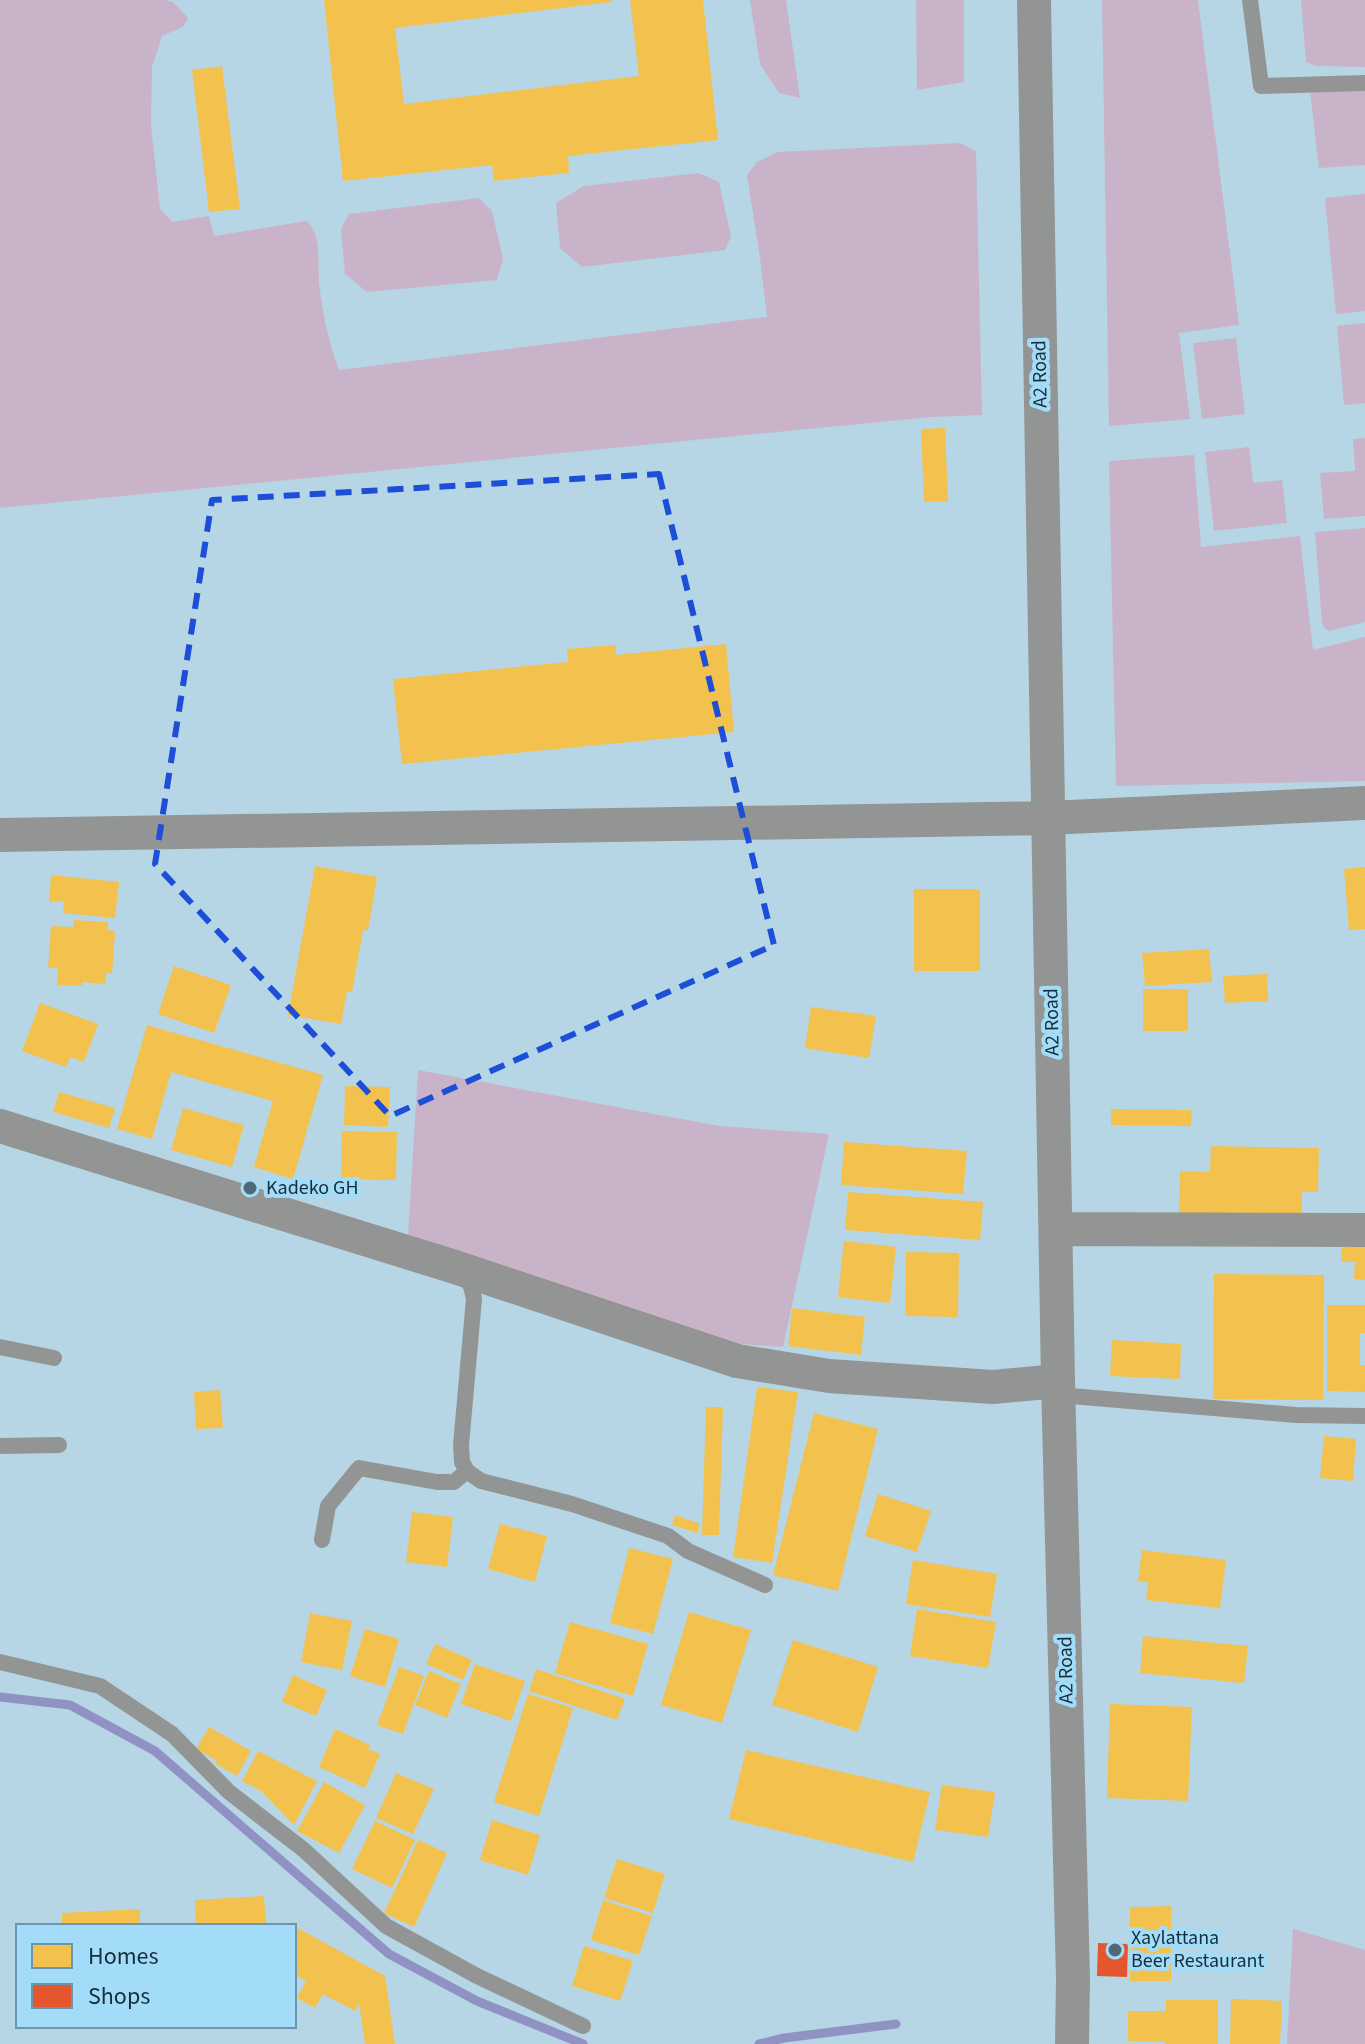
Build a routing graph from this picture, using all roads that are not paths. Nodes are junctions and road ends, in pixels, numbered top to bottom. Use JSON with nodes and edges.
{"nodes":[{"id":1,"x":1034,"y":0,"type":"edge"},
{"id":2,"x":1250,"y":0,"type":"edge"},
{"id":3,"x":1365,"y":83,"type":"edge"},
{"id":4,"x":1365,"y":803,"type":"edge"},
{"id":5,"x":1048,"y":818,"type":"junction"},
{"id":6,"x":0,"y":835,"type":"edge"},
{"id":7,"x":0,"y":1126,"type":"edge"},
{"id":8,"x":1056,"y":1229,"type":"junction"},
{"id":9,"x":1365,"y":1230,"type":"edge"},
{"id":10,"x":455,"y":1267,"type":"junction"},
{"id":11,"x":0,"y":1347,"type":"edge"},
{"id":12,"x":54,"y":1358,"type":"dead end"},
{"id":13,"x":1059,"y":1388,"type":"junction"},
{"id":14,"x":1365,"y":1416,"type":"edge"},
{"id":15,"x":59,"y":1445,"type":"dead end"},
{"id":16,"x":0,"y":1446,"type":"edge"},
{"id":17,"x":467,"y":1471,"type":"junction"},
{"id":18,"x":322,"y":1540,"type":"dead end"},
{"id":19,"x":765,"y":1585,"type":"dead end"},
{"id":20,"x":0,"y":1662,"type":"edge"},
{"id":21,"x":583,"y":2026,"type":"dead end"},
{"id":22,"x":1072,"y":2044,"type":"edge"}],
"edges":[{"from":1,"to":5,"type":"street","name":"A2 Road"},
{"from":2,"to":3,"type":"lane"},
{"from":4,"to":5,"type":"street"},
{"from":5,"to":6,"type":"street"},
{"from":5,"to":8,"type":"street","name":"A2 Road"},
{"from":7,"to":10,"type":"street"},
{"from":8,"to":9,"type":"street"},
{"from":8,"to":13,"type":"street","name":"A2 Road"},
{"from":10,"to":13,"type":"street"},
{"from":10,"to":17,"type":"lane"},
{"from":11,"to":12,"type":"lane"},
{"from":13,"to":14,"type":"lane"},
{"from":13,"to":22,"type":"street","name":"A2 Road"},
{"from":15,"to":16,"type":"lane"},
{"from":17,"to":18,"type":"lane"},
{"from":17,"to":19,"type":"lane"},
{"from":20,"to":21,"type":"lane"}]}
